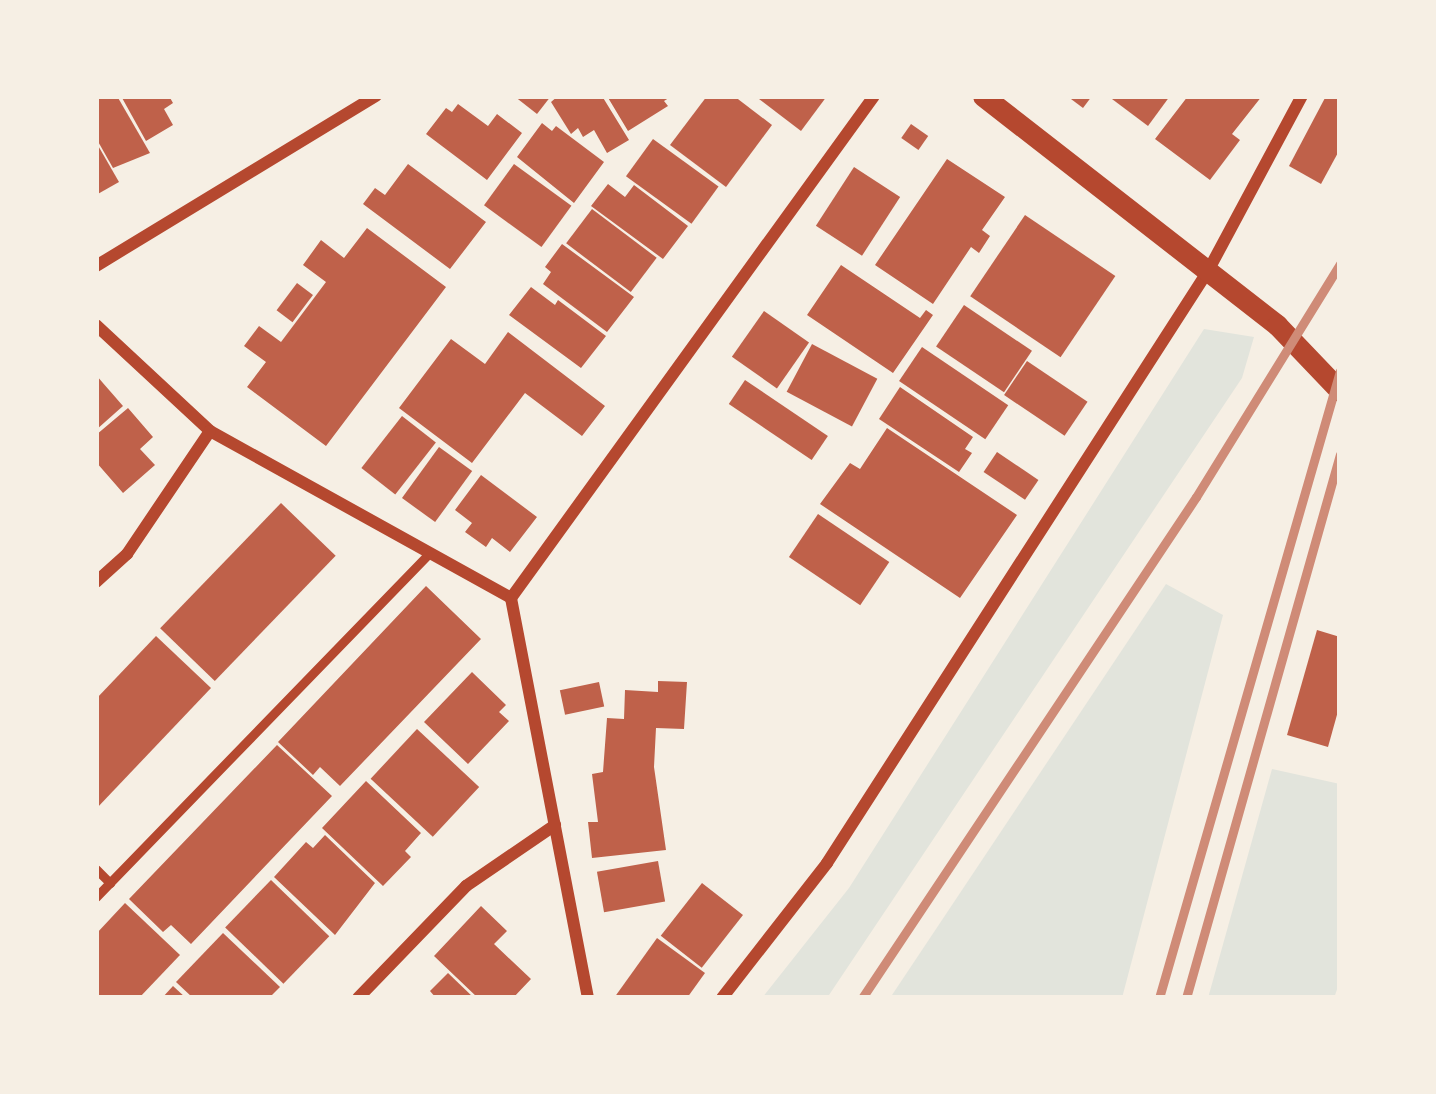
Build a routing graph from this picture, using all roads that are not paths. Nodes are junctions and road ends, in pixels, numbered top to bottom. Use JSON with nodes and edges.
{"nodes":[{"id":1,"x":376,"y":96,"type":"edge"},
{"id":2,"x":874,"y":96,"type":"edge"},
{"id":3,"x":983,"y":96,"type":"edge"},
{"id":4,"x":1303,"y":96,"type":"edge"},
{"id":5,"x":96,"y":266,"type":"edge"},
{"id":6,"x":1208,"y":272,"type":"junction"},
{"id":7,"x":96,"y":325,"type":"edge"},
{"id":8,"x":1340,"y":391,"type":"edge"},
{"id":9,"x":209,"y":431,"type":"junction"},
{"id":10,"x":429,"y":553,"type":"junction"},
{"id":11,"x":96,"y":583,"type":"edge"},
{"id":12,"x":511,"y":598,"type":"junction"},
{"id":13,"x":555,"y":825,"type":"junction"},
{"id":14,"x":96,"y":869,"type":"edge"},
{"id":15,"x":110,"y":883,"type":"junction"},
{"id":16,"x":96,"y":897,"type":"edge"},
{"id":17,"x":358,"y":998,"type":"edge"},
{"id":18,"x":588,"y":998,"type":"edge"},
{"id":19,"x":722,"y":998,"type":"edge"}],
"edges":[{"from":1,"to":5,"type":"street"},
{"from":2,"to":12,"type":"street"},
{"from":3,"to":6,"type":"street"},
{"from":4,"to":6,"type":"street"},
{"from":6,"to":8,"type":"street"},
{"from":6,"to":19,"type":"street"},
{"from":7,"to":9,"type":"street"},
{"from":9,"to":10,"type":"street"},
{"from":9,"to":11,"type":"street"},
{"from":10,"to":12,"type":"street"},
{"from":10,"to":15,"type":"lane"},
{"from":12,"to":13,"type":"street"},
{"from":13,"to":17,"type":"street"},
{"from":13,"to":18,"type":"street"},
{"from":14,"to":15,"type":"lane"},
{"from":15,"to":16,"type":"lane"}]}
